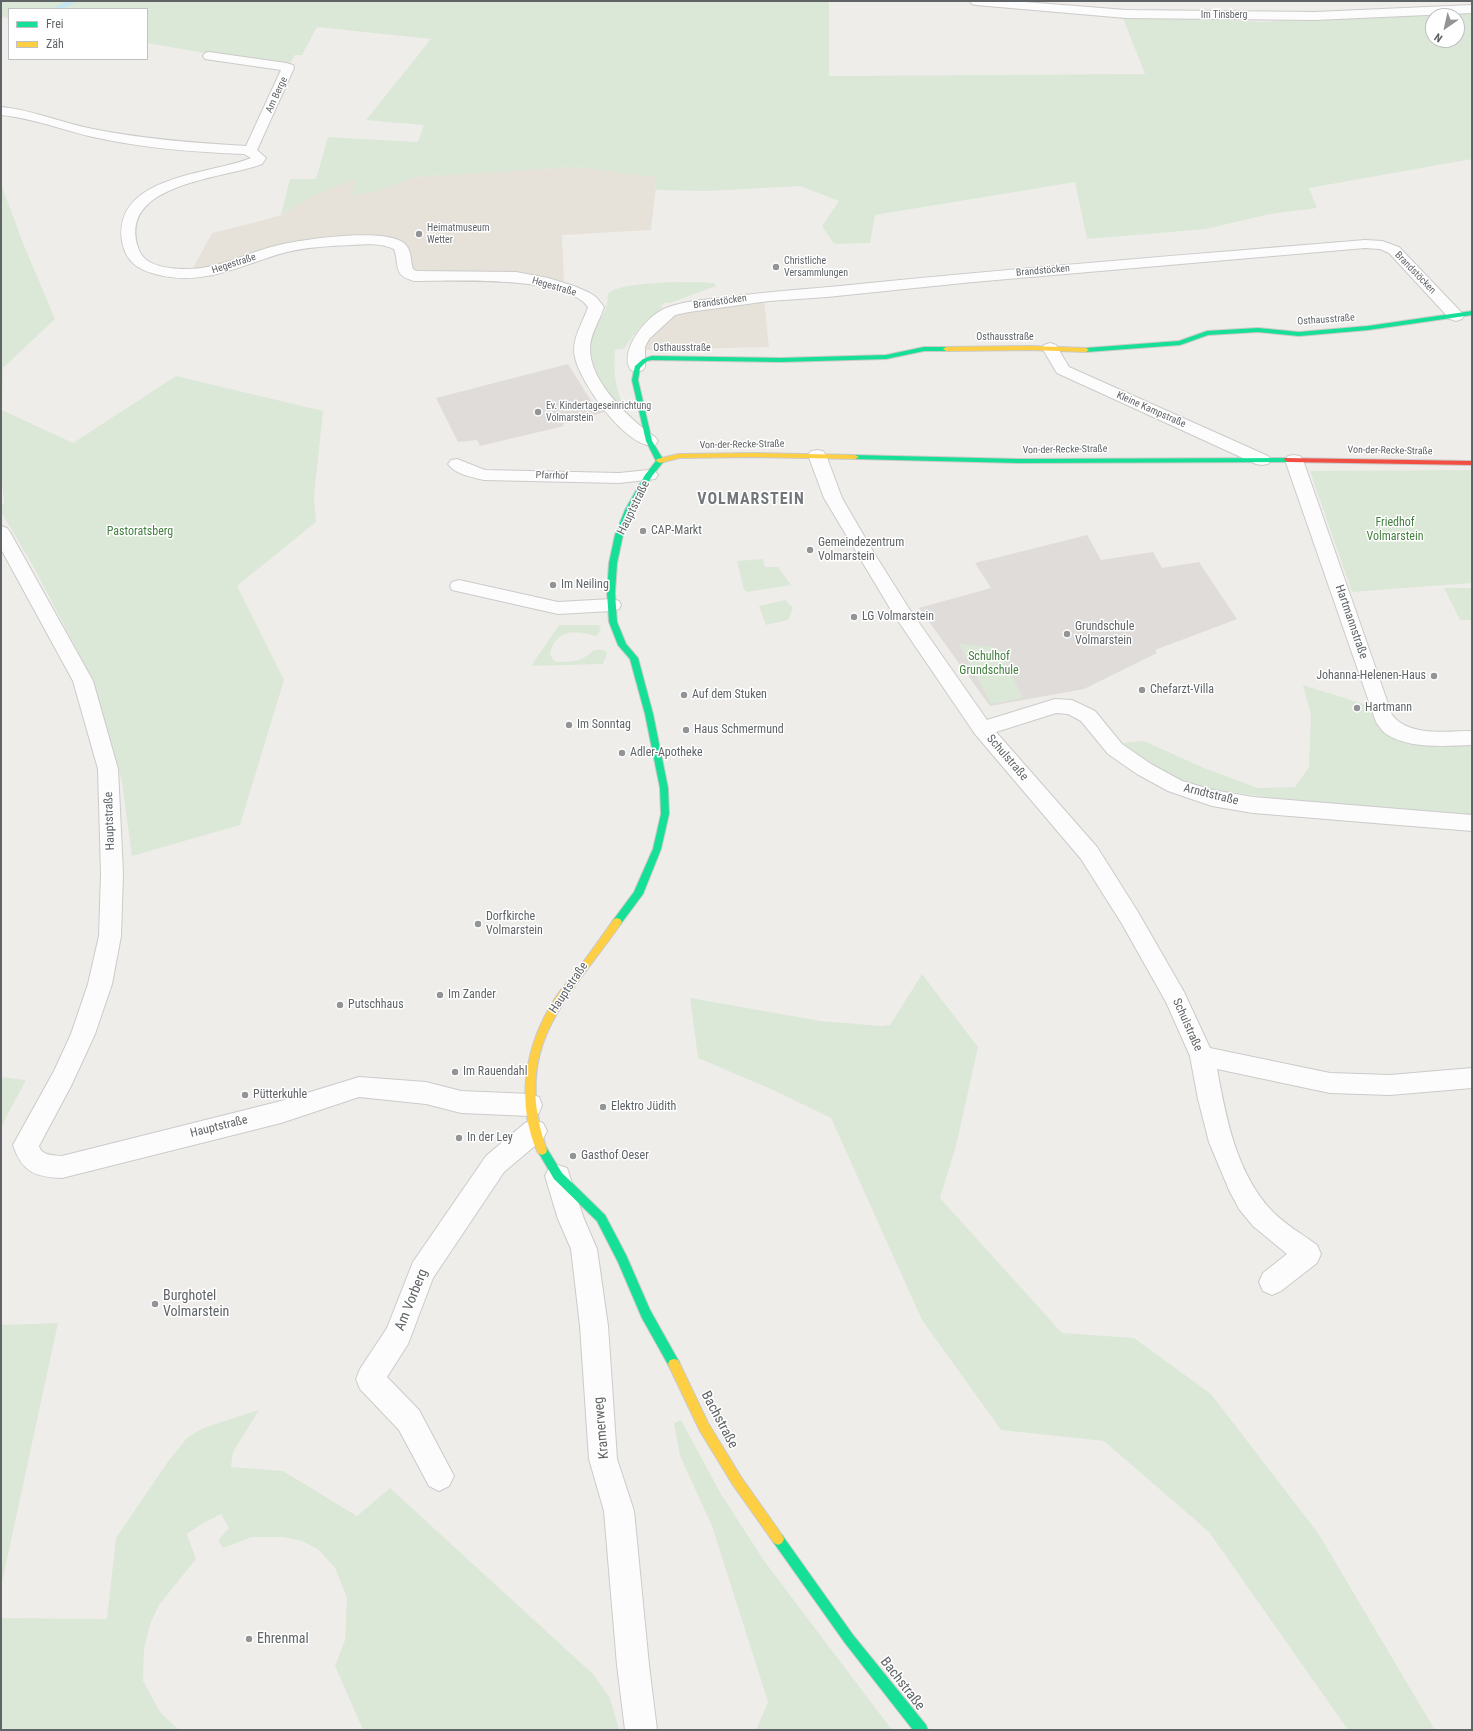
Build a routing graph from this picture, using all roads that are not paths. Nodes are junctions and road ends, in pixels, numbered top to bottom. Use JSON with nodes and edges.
{"nodes":[{"id":1,"x":976,"y":1,"type":"edge"},
{"id":2,"x":1472,"y":9,"type":"edge"},
{"id":3,"x":209,"y":56,"type":"dead end"},
{"id":4,"x":1,"y":111,"type":"edge"},
{"id":5,"x":250,"y":151,"type":"junction"},
{"id":6,"x":1472,"y":313,"type":"edge"},
{"id":7,"x":1456,"y":316,"type":"junction"},
{"id":8,"x":1050,"y":348,"type":"junction"},
{"id":9,"x":637,"y":367,"type":"junction"},
{"id":10,"x":649,"y":441,"type":"junction"},
{"id":11,"x":817,"y":455,"type":"junction"},
{"id":12,"x":1262,"y":460,"type":"junction"},
{"id":13,"x":1294,"y":460,"type":"junction"},
{"id":14,"x":660,"y":461,"type":"junction"},
{"id":15,"x":1472,"y":463,"type":"edge"},
{"id":16,"x":457,"y":464,"type":"dead end"},
{"id":17,"x":649,"y":475,"type":"junction"},
{"id":18,"x":1,"y":532,"type":"edge"},
{"id":19,"x":459,"y":586,"type":"dead end"},
{"id":20,"x":612,"y":605,"type":"junction"},
{"id":21,"x":982,"y":729,"type":"junction"},
{"id":22,"x":1472,"y":738,"type":"edge"},
{"id":23,"x":1472,"y":824,"type":"edge"},
{"id":24,"x":1202,"y":1056,"type":"junction"},
{"id":25,"x":1472,"y":1078,"type":"edge"},
{"id":26,"x":530,"y":1105,"type":"junction"},
{"id":27,"x":534,"y":1131,"type":"junction"},
{"id":28,"x":558,"y":1176,"type":"junction"},
{"id":29,"x":1272,"y":1282,"type":"dead end"},
{"id":30,"x":439,"y":1476,"type":"dead end"},
{"id":31,"x":641,"y":1730,"type":"edge"},
{"id":32,"x":921,"y":1730,"type":"edge"}],
"edges":[{"from":1,"to":2,"type":"street","name":"Im Tinsberg"},
{"from":3,"to":5,"type":"street","name":"Am Berge"},
{"from":4,"to":5,"type":"street"},
{"from":5,"to":10,"type":"street","name":"Hegestraße"},
{"from":6,"to":7,"type":"street","name":"Osthausstraße"},
{"from":7,"to":8,"type":"street","name":"Osthausstraße"},
{"from":7,"to":9,"type":"street","name":"Brandstöcken"},
{"from":8,"to":9,"type":"street","name":"Osthausstraße"},
{"from":8,"to":12,"type":"street","name":"Kleine Kampstraße"},
{"from":9,"to":10,"type":"street"},
{"from":10,"to":14,"type":"street"},
{"from":11,"to":12,"type":"street","name":"Von-der-Recke-Straße"},
{"from":11,"to":14,"type":"street","name":"Von-der-Recke-Straße"},
{"from":11,"to":21,"type":"street","name":"Schulstraße"},
{"from":12,"to":13,"type":"street","name":"Von-der-Recke-Straße"},
{"from":13,"to":15,"type":"street","name":"Von-der-Recke-Straße"},
{"from":13,"to":22,"type":"street","name":"Hartmannstraße"},
{"from":14,"to":17,"type":"street","name":"Hauptstraße"},
{"from":16,"to":17,"type":"street","name":"Pfarrhof"},
{"from":17,"to":20,"type":"street","name":"Hauptstraße"},
{"from":18,"to":26,"type":"street","name":"Hauptstraße"},
{"from":19,"to":20,"type":"street"},
{"from":20,"to":26,"type":"street","name":"Hauptstraße"},
{"from":21,"to":23,"type":"street","name":"Arndtstraße"},
{"from":21,"to":24,"type":"street","name":"Schulstraße"},
{"from":24,"to":25,"type":"street","name":"Schulstraße"},
{"from":24,"to":29,"type":"street","name":"Schulstraße"},
{"from":26,"to":27,"type":"street","name":"Bachstraße"},
{"from":27,"to":28,"type":"street","name":"Bachstraße"},
{"from":27,"to":30,"type":"street","name":"Am Vorberg"},
{"from":28,"to":31,"type":"street","name":"Kramerweg"},
{"from":28,"to":32,"type":"street","name":"Bachstraße"}]}
